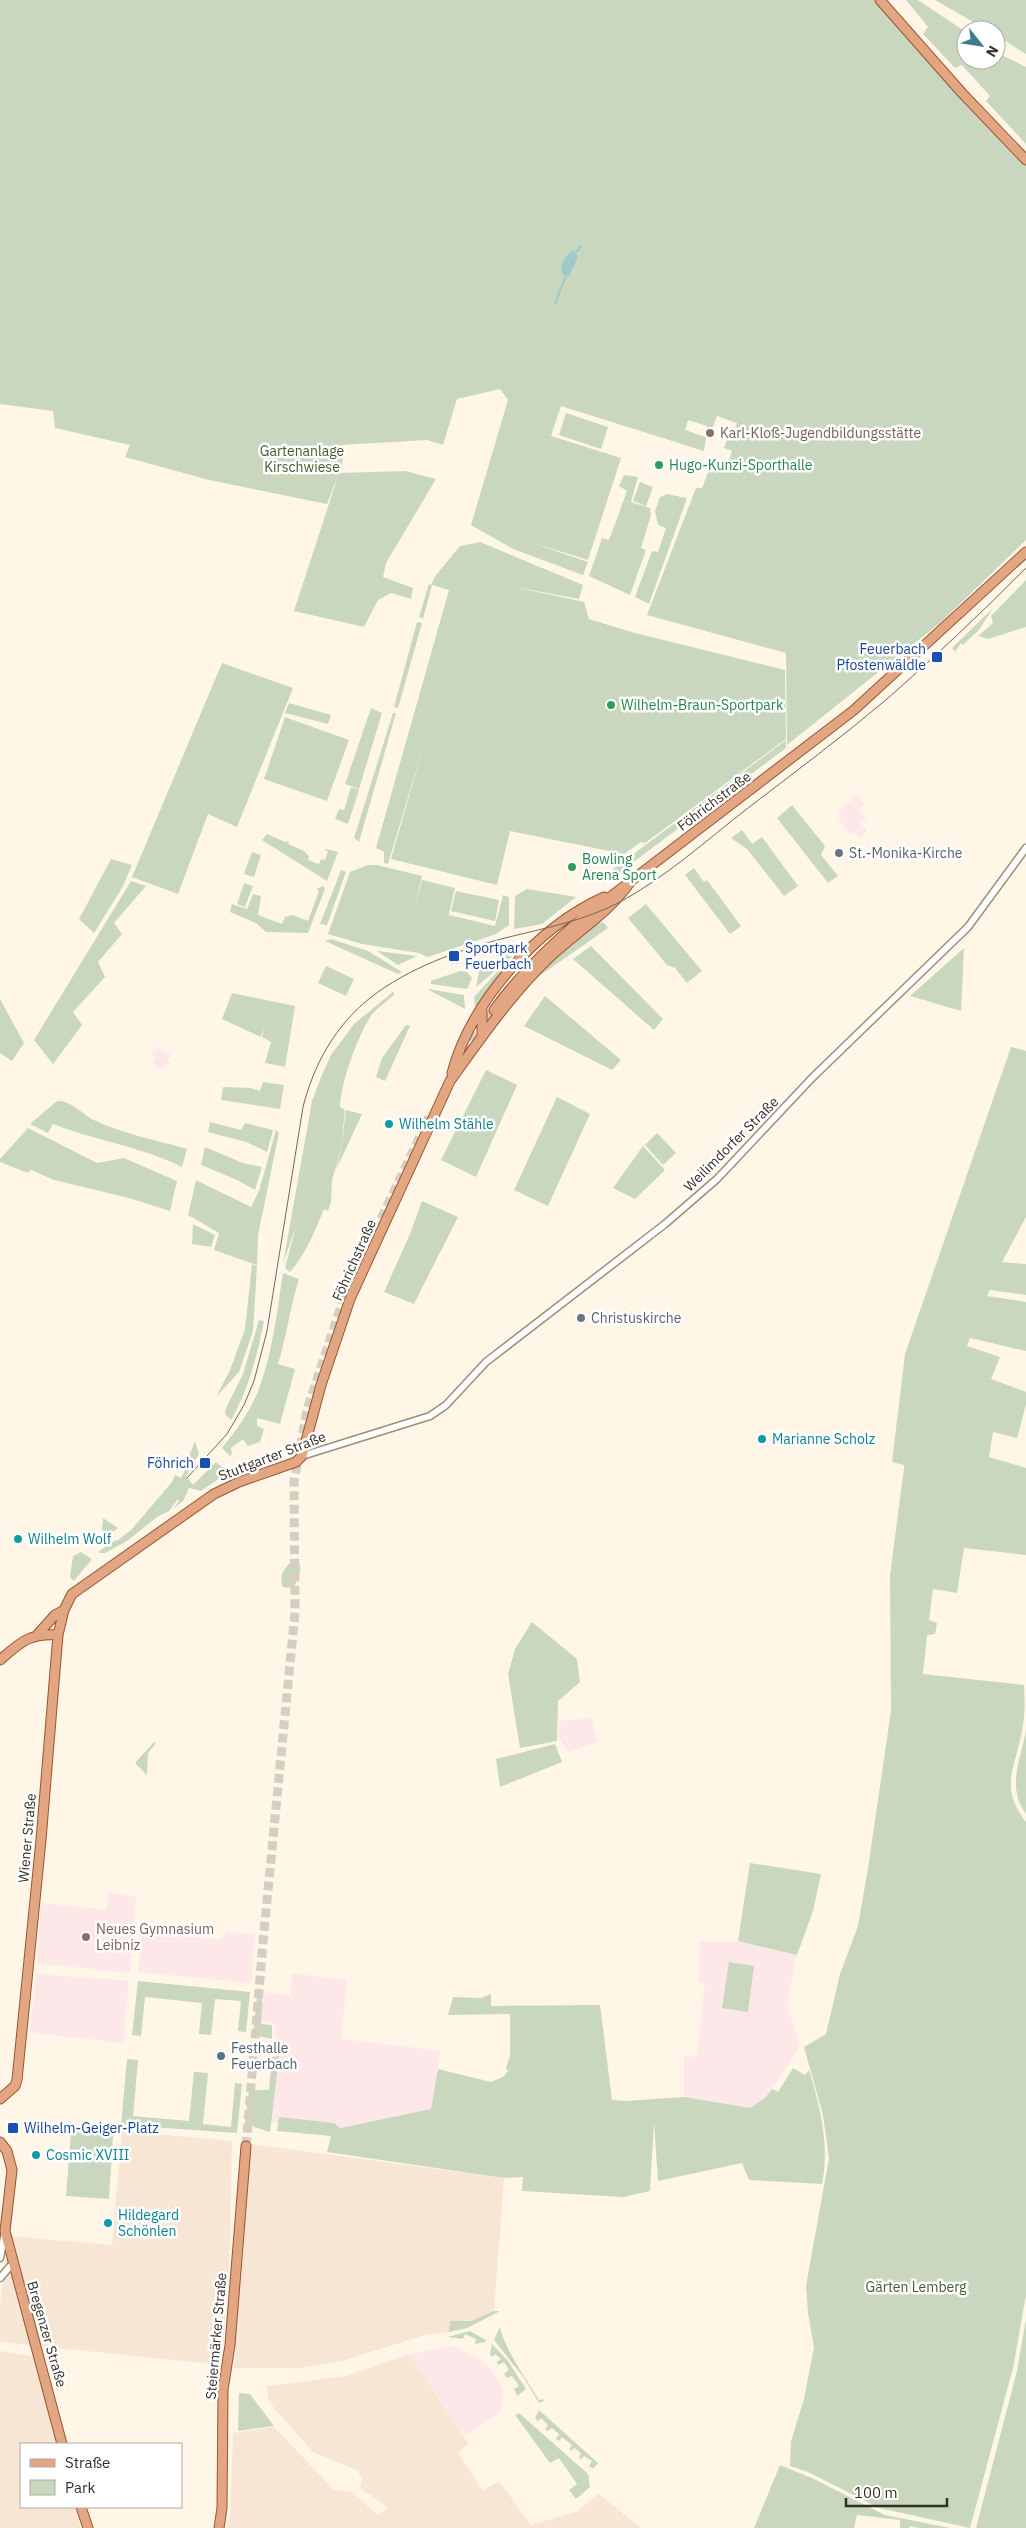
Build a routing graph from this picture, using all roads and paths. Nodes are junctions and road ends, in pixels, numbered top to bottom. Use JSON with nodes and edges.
{"nodes":[{"id":1,"x":880,"y":0,"type":"edge"},
{"id":2,"x":1026,"y":160,"type":"edge"},
{"id":3,"x":1026,"y":550,"type":"edge"},
{"id":4,"x":1026,"y":848,"type":"edge"},
{"id":5,"x":631,"y":881,"type":"junction"},
{"id":6,"x":618,"y":891,"type":"junction"},
{"id":7,"x":497,"y":1012,"type":"junction"},
{"id":8,"x":477,"y":1024,"type":"junction"},
{"id":9,"x":493,"y":1024,"type":"junction"},
{"id":10,"x":479,"y":1038,"type":"junction"},
{"id":11,"x":463,"y":1044,"type":"junction"},
{"id":12,"x":450,"y":1081,"type":"junction"},
{"id":13,"x":420,"y":1420,"type":"joint"},
{"id":14,"x":302,"y":1456,"type":"junction"},
{"id":15,"x":72,"y":1594,"type":"joint"},
{"id":16,"x":64,"y":1610,"type":"junction"},
{"id":17,"x":36,"y":1635,"type":"junction"},
{"id":18,"x":58,"y":1635,"type":"junction"},
{"id":19,"x":0,"y":1660,"type":"edge"},
{"id":20,"x":0,"y":2099,"type":"edge"},
{"id":21,"x":0,"y":2142,"type":"edge"},
{"id":22,"x":246,"y":2146,"type":"tunnel mouth"},
{"id":23,"x":5,"y":2231,"type":"junction"},
{"id":24,"x":0,"y":2258,"type":"edge"},
{"id":25,"x":13,"y":2264,"type":"junction"},
{"id":26,"x":0,"y":2278,"type":"edge"},
{"id":27,"x":62,"y":2443,"type":"edge"},
{"id":28,"x":81,"y":2508,"type":"edge"},
{"id":29,"x":88,"y":2528,"type":"edge"},
{"id":30,"x":219,"y":2528,"type":"edge"}],
"edges":[{"from":1,"to":2,"type":"main road"},
{"from":3,"to":5,"type":"main road","name":"Föhrichstraße"},
{"from":4,"to":13,"type":"street","name":"Weilimdorfer Straße"},
{"from":5,"to":6,"type":"main road","name":"Föhrichstraße"},
{"from":5,"to":7,"type":"main road"},
{"from":6,"to":7,"type":"main road","name":"Föhrichstraße"},
{"from":6,"to":8,"type":"main road","name":"Föhrichstraße"},
{"from":7,"to":9,"type":"main road","name":"Föhrichstraße"},
{"from":8,"to":9,"type":"main road"},
{"from":8,"to":10,"type":"main road"},
{"from":8,"to":11,"type":"main road","name":"Föhrichstraße"},
{"from":9,"to":10,"type":"main road","name":"Föhrichstraße"},
{"from":10,"to":11,"type":"main road"},
{"from":10,"to":12,"type":"main road","name":"Föhrichstraße"},
{"from":11,"to":12,"type":"main road","name":"Föhrichstraße"},
{"from":12,"to":14,"type":"main road","name":"Föhrichstraße"},
{"from":13,"to":14,"type":"street","name":"Stuttgarter Straße"},
{"from":14,"to":15,"type":"main road","name":"Stuttgarter Straße"},
{"from":15,"to":16,"type":"main road","name":"Wiener Straße"},
{"from":16,"to":17,"type":"main road"},
{"from":16,"to":18,"type":"main road","name":"Wiener Straße"},
{"from":17,"to":18,"type":"main road"},
{"from":17,"to":19,"type":"main road"},
{"from":18,"to":20,"type":"main road","name":"Wiener Straße"},
{"from":21,"to":23,"type":"main road"},
{"from":22,"to":30,"type":"main road","name":"Steiermärker Straße"},
{"from":23,"to":24,"type":"street"},
{"from":23,"to":25,"type":"main road","name":"Bregenzer Straße"},
{"from":25,"to":26,"type":"street"},
{"from":25,"to":27,"type":"main road","name":"Bregenzer Straße"},
{"from":28,"to":29,"type":"main road"}]}
